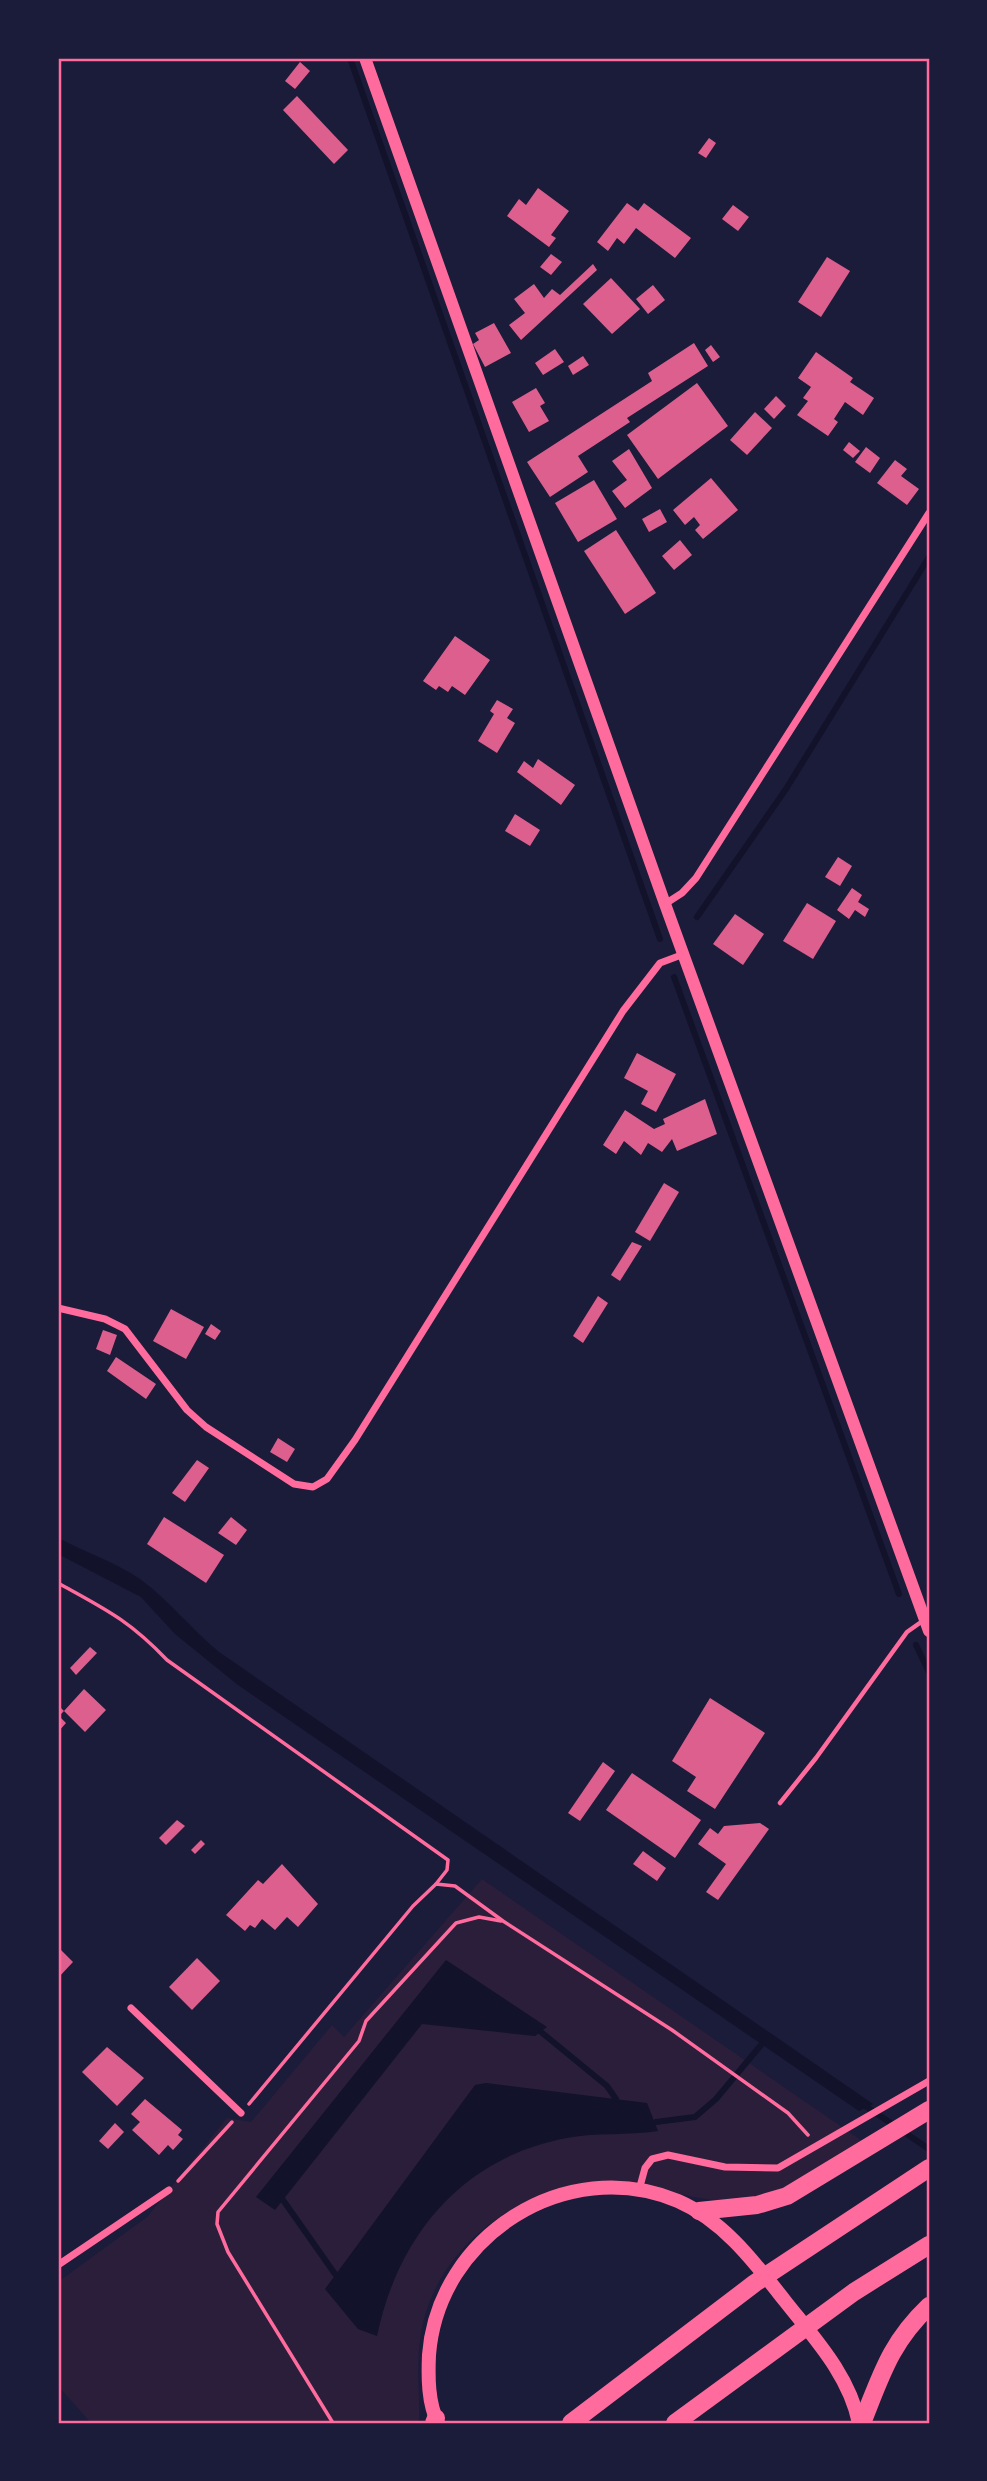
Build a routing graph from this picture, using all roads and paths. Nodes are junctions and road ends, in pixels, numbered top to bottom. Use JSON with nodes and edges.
{"nodes":[{"id":1,"x":365,"y":58,"type":"edge"},
{"id":2,"x":929,"y":513,"type":"edge"},
{"id":3,"x":665,"y":904,"type":"junction"},
{"id":4,"x":684,"y":954,"type":"junction"},
{"id":5,"x":58,"y":1308,"type":"edge"},
{"id":6,"x":58,"y":1583,"type":"edge"},
{"id":7,"x":927,"y":1625,"type":"edge"},
{"id":8,"x":780,"y":1803,"type":"dead end"},
{"id":9,"x":436,"y":1884,"type":"junction"},
{"id":10,"x":503,"y":1922,"type":"junction"},
{"id":11,"x":131,"y":2008,"type":"dead end"},
{"id":12,"x":929,"y":2081,"type":"edge"},
{"id":13,"x":241,"y":2113,"type":"junction"},
{"id":14,"x":925,"y":2113,"type":"edge"},
{"id":15,"x":818,"y":2147,"type":"junction"},
{"id":16,"x":929,"y":2168,"type":"edge"},
{"id":17,"x":169,"y":2190,"type":"joint"},
{"id":18,"x":639,"y":2190,"type":"junction"},
{"id":19,"x":699,"y":2211,"type":"junction"},
{"id":20,"x":929,"y":2245,"type":"edge"},
{"id":21,"x":58,"y":2265,"type":"edge"},
{"id":22,"x":929,"y":2306,"type":"edge"},
{"id":23,"x":436,"y":2421,"type":"edge"},
{"id":24,"x":334,"y":2423,"type":"edge"},
{"id":25,"x":571,"y":2423,"type":"edge"},
{"id":26,"x":675,"y":2423,"type":"edge"},
{"id":27,"x":860,"y":2423,"type":"edge"}],
"edges":[{"from":1,"to":3,"type":"street"},
{"from":2,"to":3,"type":"street"},
{"from":3,"to":4,"type":"street"},
{"from":4,"to":5,"type":"street"},
{"from":4,"to":7,"type":"street"},
{"from":6,"to":9,"type":"path"},
{"from":7,"to":8,"type":"lane"},
{"from":9,"to":10,"type":"path"},
{"from":9,"to":13,"type":"path"},
{"from":10,"to":15,"type":"path"},
{"from":10,"to":24,"type":"path"},
{"from":11,"to":13,"type":"street"},
{"from":12,"to":15,"type":"street"},
{"from":13,"to":17,"type":"path"},
{"from":14,"to":19,"type":"highway"},
{"from":15,"to":18,"type":"street"},
{"from":16,"to":25,"type":"highway"},
{"from":17,"to":21,"type":"street"},
{"from":18,"to":19,"type":"main road"},
{"from":18,"to":23,"type":"main road"},
{"from":19,"to":27,"type":"main road"},
{"from":20,"to":26,"type":"highway"},
{"from":22,"to":27,"type":"highway"}]}
